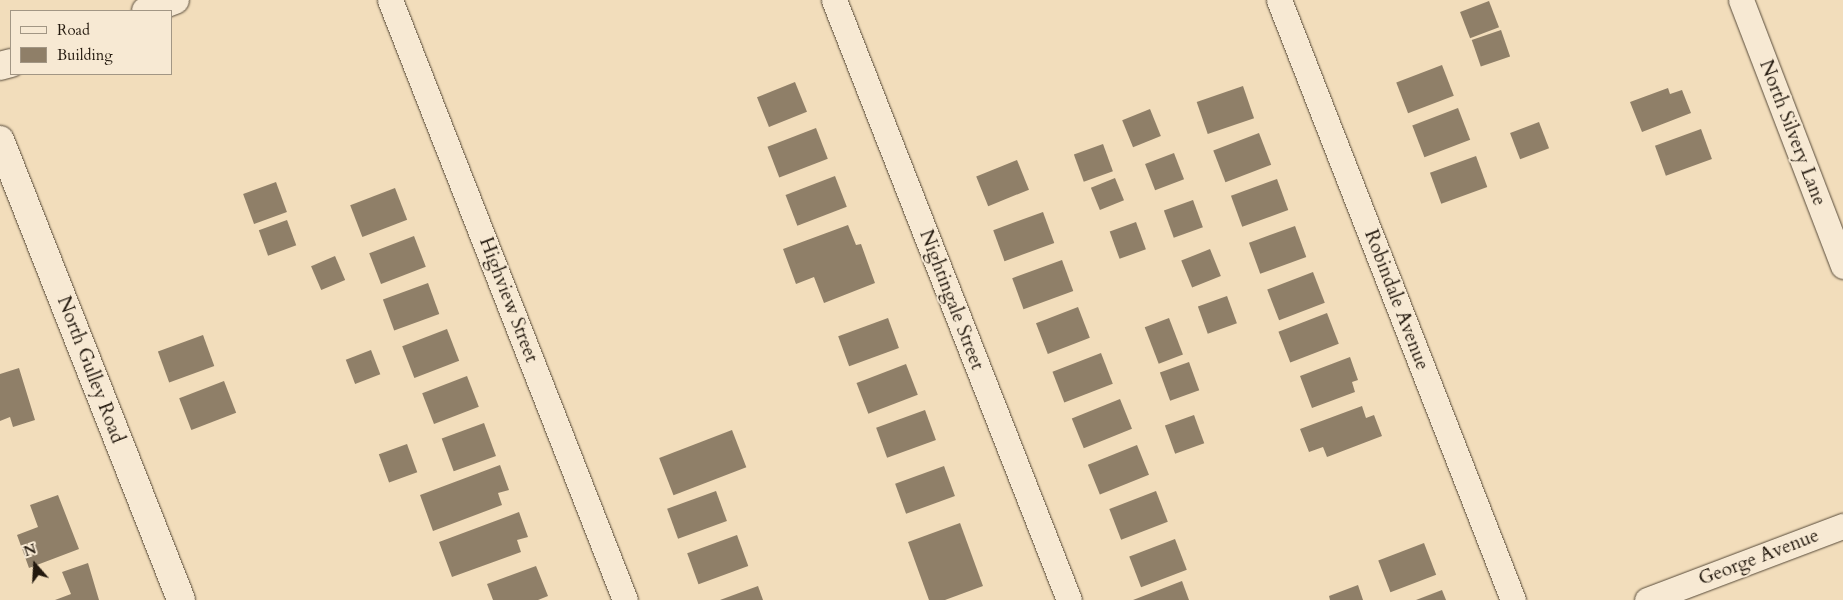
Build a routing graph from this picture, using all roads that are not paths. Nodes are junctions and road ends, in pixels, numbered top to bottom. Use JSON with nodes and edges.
{"nodes":[{"id":1,"x":175,"y":0,"type":"edge"},
{"id":2,"x":390,"y":0,"type":"edge"},
{"id":3,"x":834,"y":0,"type":"edge"},
{"id":4,"x":1279,"y":0,"type":"edge"},
{"id":5,"x":1740,"y":0,"type":"edge"},
{"id":6,"x":149,"y":10,"type":"edge"},
{"id":7,"x":0,"y":140,"type":"edge"},
{"id":8,"x":1843,"y":266,"type":"edge"},
{"id":9,"x":1843,"y":526,"type":"edge"},
{"id":10,"x":181,"y":600,"type":"edge"},
{"id":11,"x":625,"y":600,"type":"edge"},
{"id":12,"x":1068,"y":600,"type":"edge"},
{"id":13,"x":1513,"y":600,"type":"edge"},
{"id":14,"x":1647,"y":600,"type":"edge"}],
"edges":[{"from":1,"to":6,"type":"street"},
{"from":2,"to":11,"type":"street","name":"Highview Street"},
{"from":3,"to":12,"type":"street","name":"Nightingale Street"},
{"from":4,"to":13,"type":"street","name":"Robindale Avenue"},
{"from":5,"to":8,"type":"street","name":"North Silvery Lane"},
{"from":7,"to":10,"type":"street","name":"North Gulley Road"},
{"from":9,"to":14,"type":"street","name":"George Avenue"}]}
